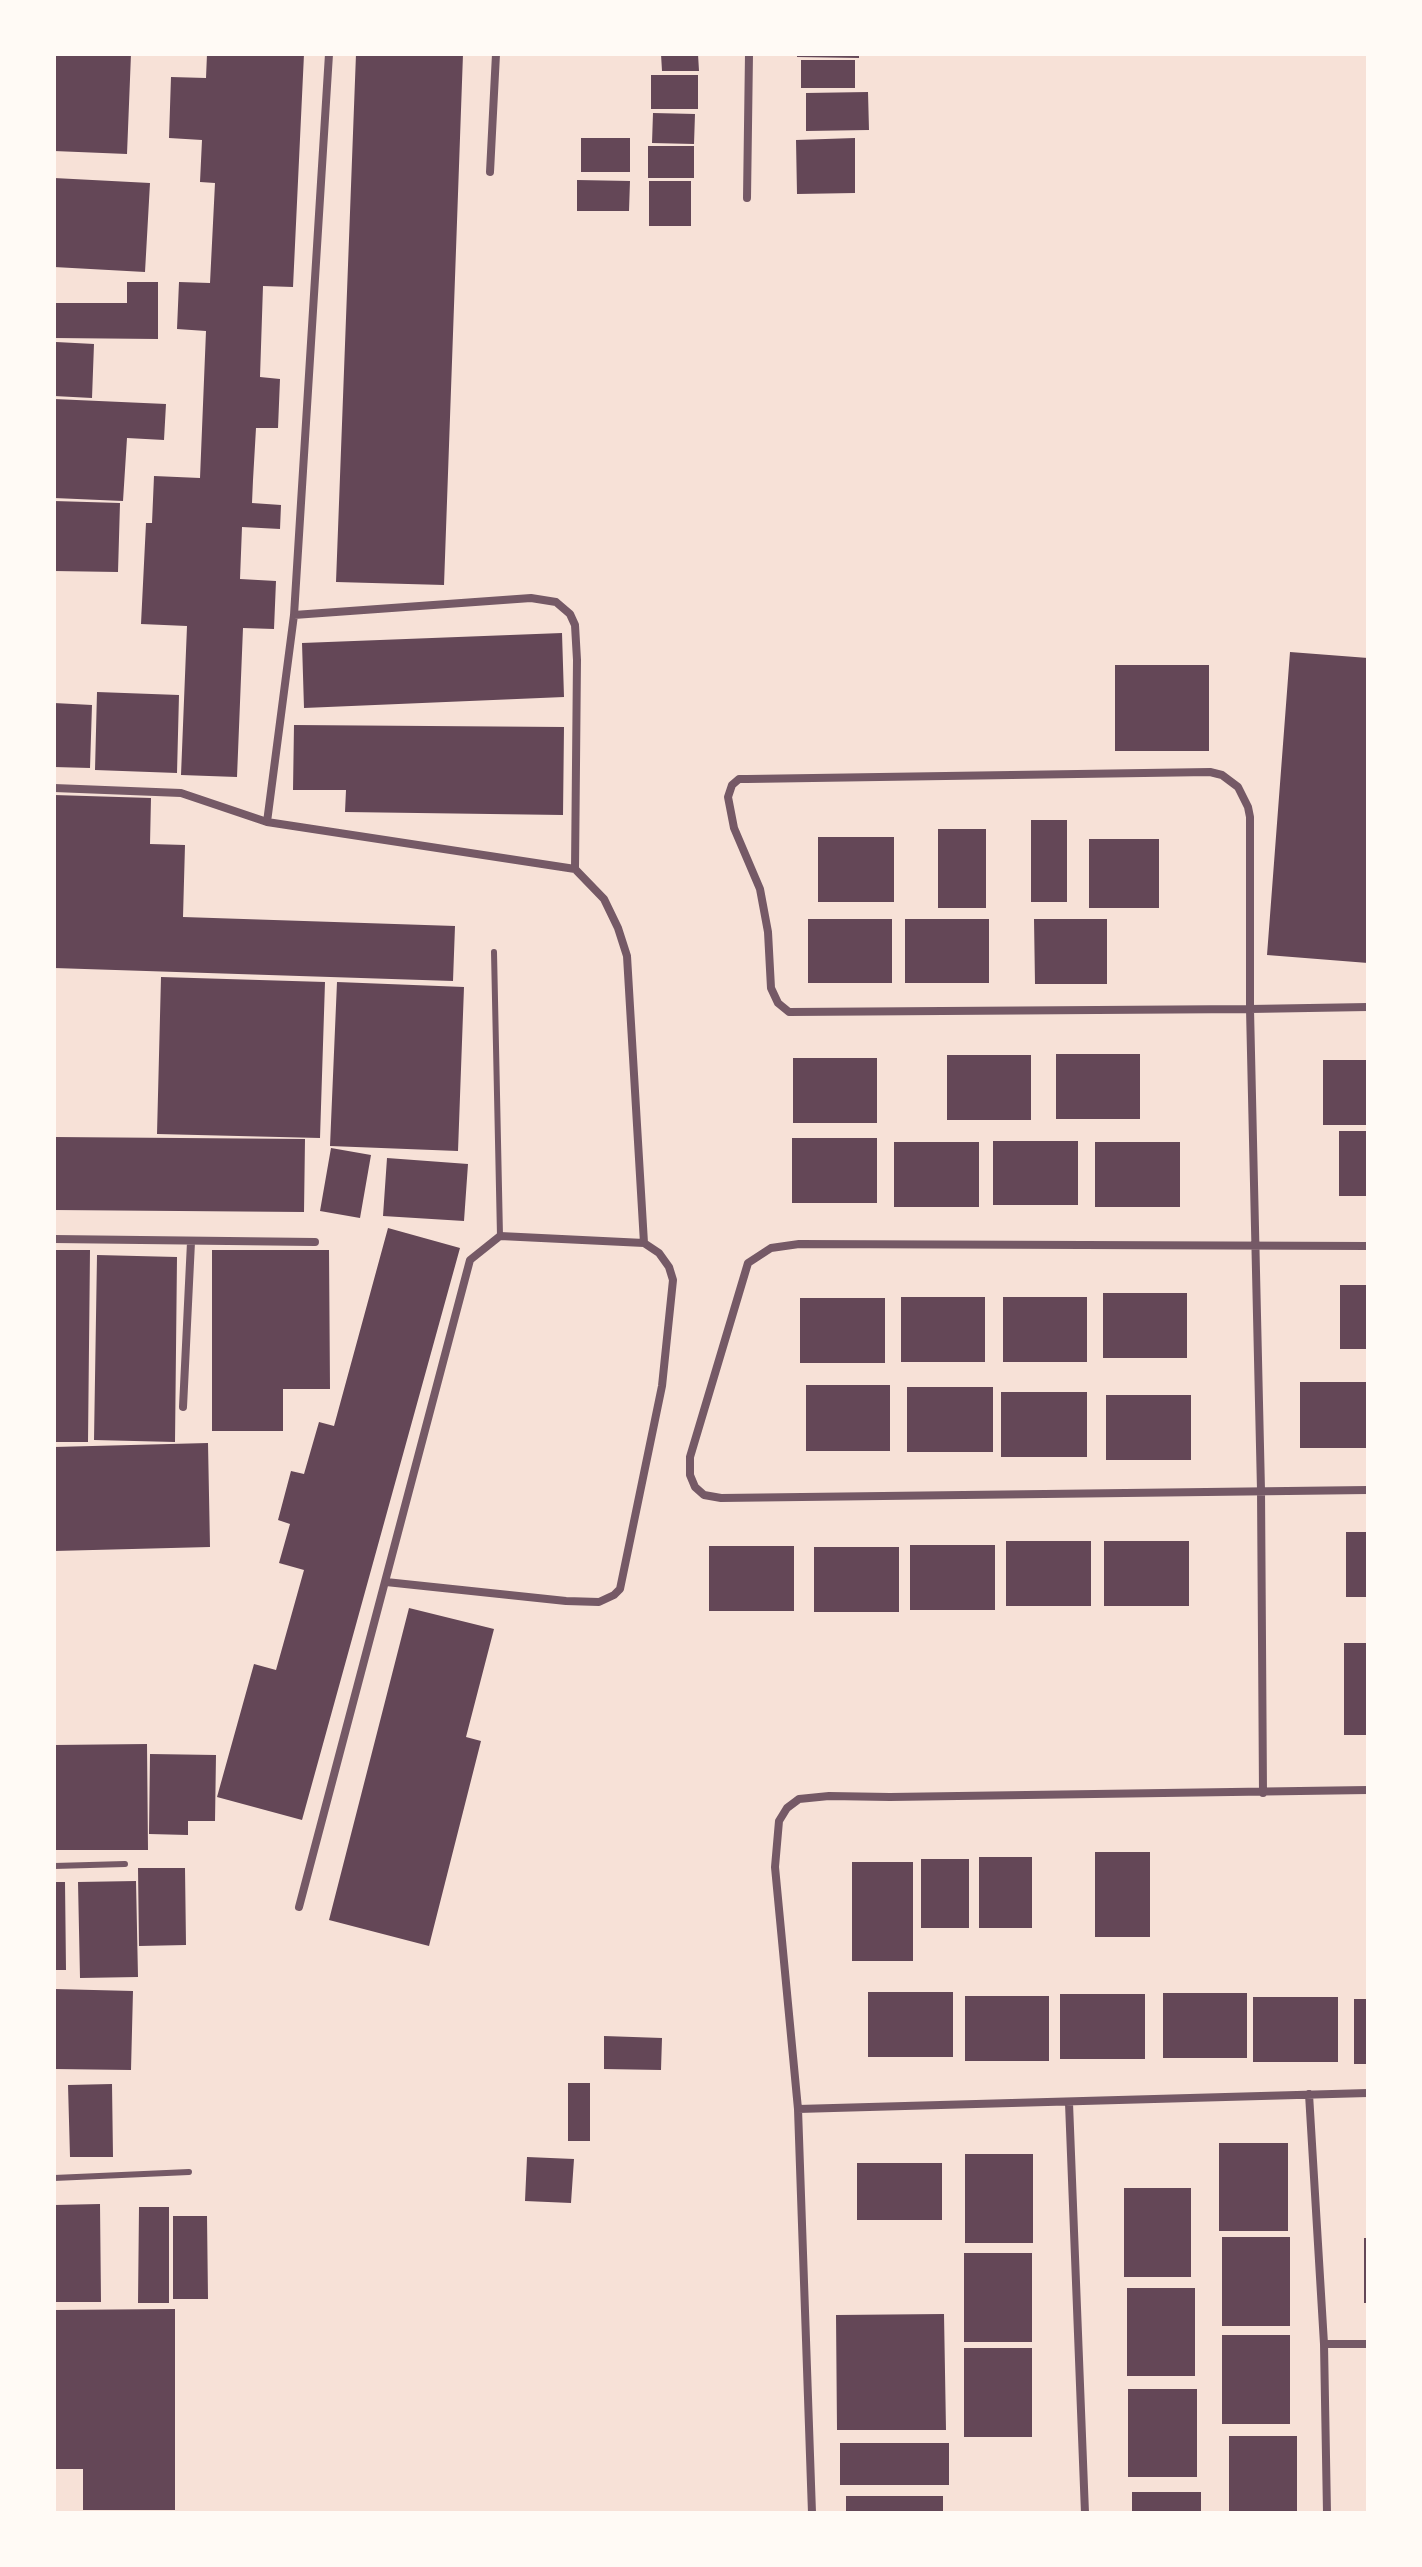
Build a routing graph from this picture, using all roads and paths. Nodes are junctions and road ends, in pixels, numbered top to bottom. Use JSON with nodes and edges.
{"nodes":[{"id":1,"x":329,"y":54,"type":"edge"},
{"id":2,"x":496,"y":54,"type":"edge"},
{"id":3,"x":749,"y":54,"type":"edge"},
{"id":4,"x":490,"y":172,"type":"dead end"},
{"id":5,"x":747,"y":198,"type":"dead end"},
{"id":6,"x":294,"y":615,"type":"junction"},
{"id":7,"x":54,"y":788,"type":"edge"},
{"id":8,"x":267,"y":822,"type":"junction"},
{"id":9,"x":575,"y":869,"type":"junction"},
{"id":10,"x":494,"y":952,"type":"dead end"},
{"id":11,"x":1368,"y":1007,"type":"edge"},
{"id":12,"x":1250,"y":1009,"type":"junction"},
{"id":13,"x":500,"y":1236,"type":"junction"},
{"id":14,"x":54,"y":1239,"type":"edge"},
{"id":15,"x":191,"y":1242,"type":"junction"},
{"id":16,"x":315,"y":1242,"type":"dead end"},
{"id":17,"x":644,"y":1243,"type":"junction"},
{"id":18,"x":1255,"y":1246,"type":"junction"},
{"id":19,"x":1368,"y":1246,"type":"edge"},
{"id":20,"x":183,"y":1407,"type":"dead end"},
{"id":21,"x":1261,"y":1490,"type":"junction"},
{"id":22,"x":1368,"y":1490,"type":"edge"},
{"id":23,"x":386,"y":1582,"type":"junction"},
{"id":24,"x":1368,"y":1790,"type":"edge"},
{"id":25,"x":1263,"y":1793,"type":"junction"},
{"id":26,"x":125,"y":1864,"type":"dead end"},
{"id":27,"x":54,"y":1866,"type":"edge"},
{"id":28,"x":299,"y":1907,"type":"dead end"},
{"id":29,"x":1368,"y":2093,"type":"edge"},
{"id":30,"x":1309,"y":2094,"type":"junction"},
{"id":31,"x":1069,"y":2103,"type":"junction"},
{"id":32,"x":798,"y":2109,"type":"junction"},
{"id":33,"x":189,"y":2172,"type":"dead end"},
{"id":34,"x":54,"y":2178,"type":"edge"},
{"id":35,"x":1324,"y":2344,"type":"junction"},
{"id":36,"x":1368,"y":2344,"type":"edge"},
{"id":37,"x":812,"y":2513,"type":"edge"},
{"id":38,"x":1085,"y":2513,"type":"edge"},
{"id":39,"x":1327,"y":2513,"type":"edge"}],
"edges":[{"from":1,"to":6,"type":"street"},
{"from":2,"to":4,"type":"street"},
{"from":3,"to":5,"type":"street"},
{"from":6,"to":8,"type":"street"},
{"from":6,"to":9,"type":"street"},
{"from":7,"to":8,"type":"street"},
{"from":8,"to":9,"type":"street"},
{"from":9,"to":17,"type":"street"},
{"from":10,"to":13,"type":"lane"},
{"from":11,"to":12,"type":"street"},
{"from":12,"to":12,"type":"street"},
{"from":12,"to":18,"type":"street"},
{"from":13,"to":17,"type":"street"},
{"from":13,"to":23,"type":"street"},
{"from":14,"to":15,"type":"street"},
{"from":15,"to":16,"type":"street"},
{"from":15,"to":20,"type":"street"},
{"from":17,"to":23,"type":"street"},
{"from":18,"to":19,"type":"street"},
{"from":18,"to":21,"type":"street"},
{"from":18,"to":21,"type":"street"},
{"from":21,"to":22,"type":"street"},
{"from":21,"to":25,"type":"street"},
{"from":23,"to":28,"type":"street"},
{"from":24,"to":25,"type":"street"},
{"from":25,"to":32,"type":"street"},
{"from":26,"to":27,"type":"lane"},
{"from":29,"to":30,"type":"street"},
{"from":30,"to":31,"type":"street"},
{"from":30,"to":35,"type":"street"},
{"from":31,"to":32,"type":"street"},
{"from":31,"to":38,"type":"street"},
{"from":32,"to":37,"type":"street"},
{"from":33,"to":34,"type":"lane"},
{"from":35,"to":36,"type":"street"},
{"from":35,"to":39,"type":"street"}]}
